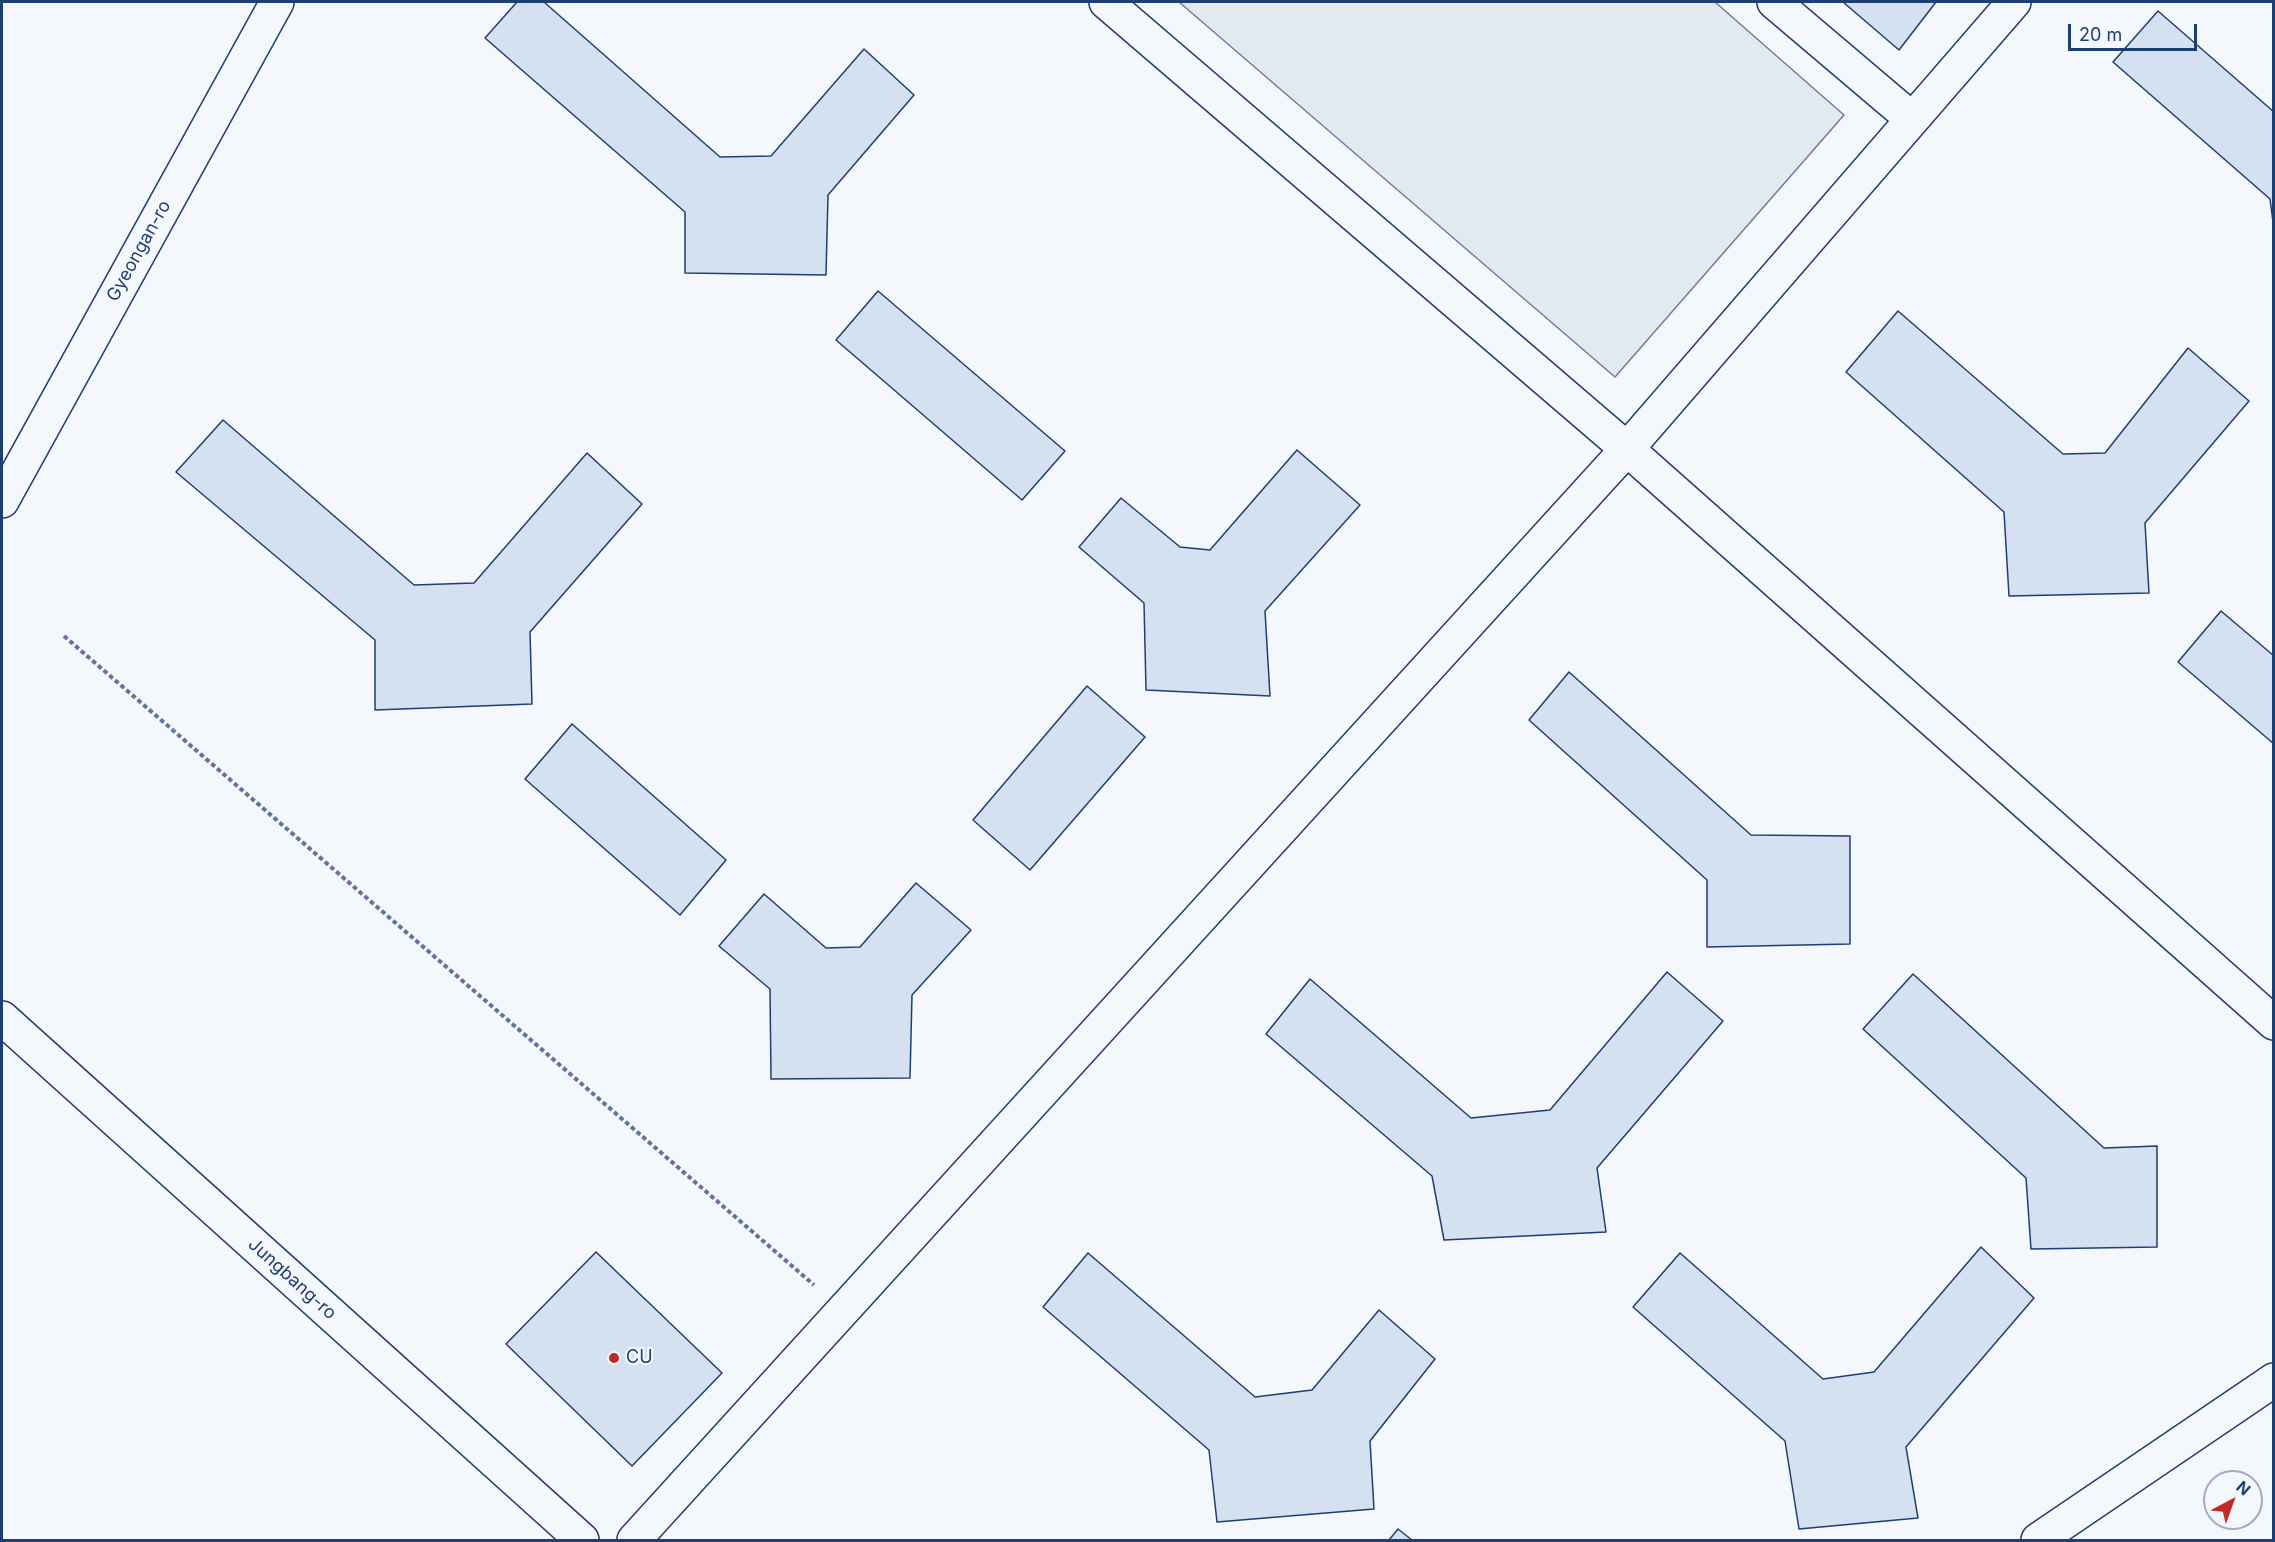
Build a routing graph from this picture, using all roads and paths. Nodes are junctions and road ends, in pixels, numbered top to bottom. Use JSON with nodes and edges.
{"nodes":[{"id":1,"x":277,"y":2,"type":"edge"},
{"id":2,"x":1106,"y":2,"type":"edge"},
{"id":3,"x":1774,"y":2,"type":"edge"},
{"id":4,"x":2014,"y":2,"type":"edge"},
{"id":5,"x":1912,"y":119,"type":"junction"},
{"id":6,"x":1627,"y":449,"type":"junction"},
{"id":7,"x":2,"y":501,"type":"edge"},
{"id":8,"x":64,"y":636,"type":"dead end"},
{"id":9,"x":2,"y":1018,"type":"edge"},
{"id":10,"x":2274,"y":1023,"type":"edge"},
{"id":11,"x":820,"y":1291,"type":"dead end"},
{"id":12,"x":2274,"y":1380,"type":"edge"},
{"id":13,"x":582,"y":1540,"type":"edge"},
{"id":14,"x":634,"y":1540,"type":"edge"},
{"id":15,"x":2038,"y":1540,"type":"edge"}],
"edges":[{"from":1,"to":7,"type":"street","name":"Gyeongan-ro"},
{"from":2,"to":6,"type":"street"},
{"from":3,"to":5,"type":"street"},
{"from":4,"to":5,"type":"street"},
{"from":5,"to":6,"type":"street"},
{"from":6,"to":10,"type":"street"},
{"from":6,"to":14,"type":"street"},
{"from":8,"to":11,"type":"path"},
{"from":9,"to":13,"type":"street","name":"Jungbang-ro"},
{"from":12,"to":15,"type":"street"}]}
